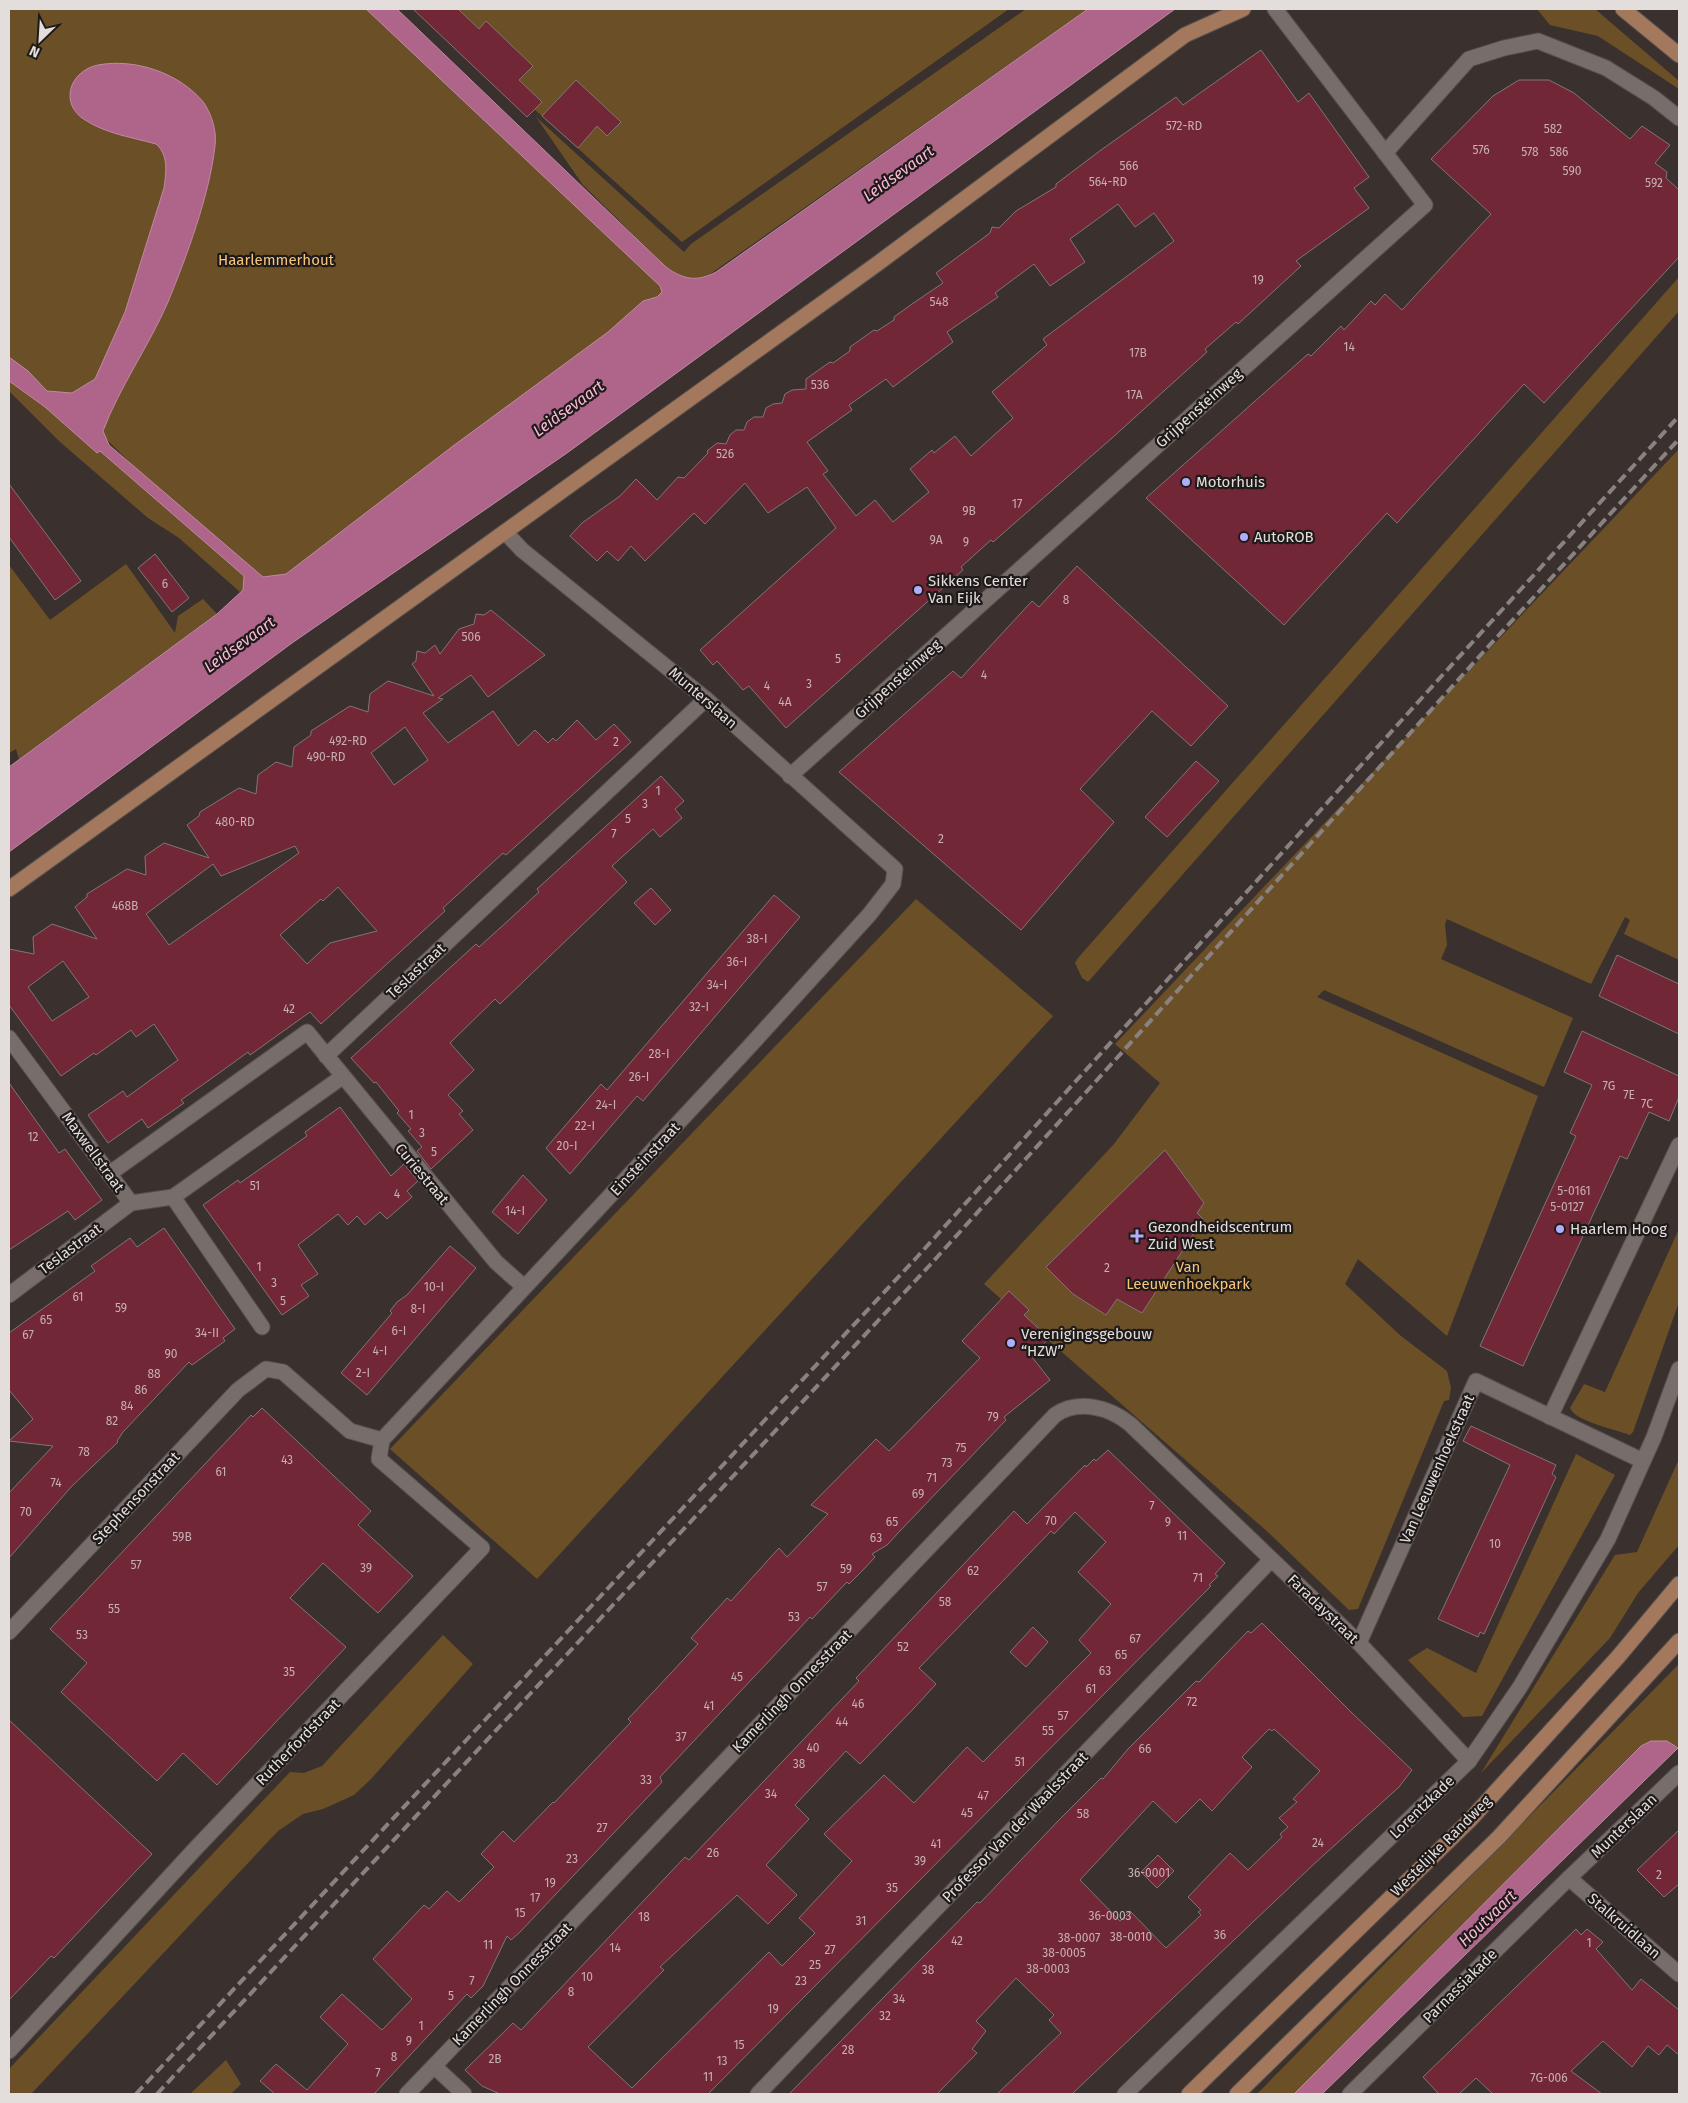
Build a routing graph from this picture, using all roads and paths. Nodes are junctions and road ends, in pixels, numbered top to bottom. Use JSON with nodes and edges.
{"nodes":[{"id":1,"x":1243,"y":9,"type":"edge"},
{"id":2,"x":1275,"y":9,"type":"edge"},
{"id":3,"x":1623,"y":9,"type":"edge"},
{"id":4,"x":1679,"y":55,"type":"edge"},
{"id":5,"x":1679,"y":118,"type":"edge"},
{"id":6,"x":1385,"y":153,"type":"junction"},
{"id":7,"x":506,"y":533,"type":"junction"},
{"id":8,"x":706,"y":699,"type":"junction"},
{"id":9,"x":790,"y":776,"type":"junction"},
{"id":10,"x":895,"y":869,"type":"joint"},
{"id":11,"x":9,"y":890,"type":"edge"},
{"id":12,"x":9,"y":1038,"type":"edge"},
{"id":13,"x":326,"y":1056,"type":"junction"},
{"id":14,"x":342,"y":1077,"type":"junction"},
{"id":15,"x":1679,"y":1145,"type":"edge"},
{"id":16,"x":110,"y":1174,"type":"junction"},
{"id":17,"x":173,"y":1197,"type":"junction"},
{"id":18,"x":131,"y":1203,"type":"junction"},
{"id":19,"x":524,"y":1287,"type":"junction"},
{"id":20,"x":9,"y":1295,"type":"edge"},
{"id":21,"x":262,"y":1327,"type":"dead end"},
{"id":22,"x":1679,"y":1369,"type":"edge"},
{"id":23,"x":1550,"y":1416,"type":"junction"},
{"id":24,"x":382,"y":1440,"type":"junction"},
{"id":25,"x":1643,"y":1461,"type":"junction"},
{"id":26,"x":1170,"y":1464,"type":"joint"},
{"id":27,"x":1271,"y":1560,"type":"junction"},
{"id":28,"x":1679,"y":1584,"type":"edge"},
{"id":29,"x":9,"y":1632,"type":"edge"},
{"id":30,"x":1679,"y":1641,"type":"edge"},
{"id":31,"x":1358,"y":1643,"type":"junction"},
{"id":32,"x":1469,"y":1761,"type":"junction"},
{"id":33,"x":1679,"y":1774,"type":"edge"},
{"id":34,"x":1569,"y":1878,"type":"junction"},
{"id":35,"x":1679,"y":1974,"type":"edge"},
{"id":36,"x":9,"y":2051,"type":"edge"},
{"id":37,"x":434,"y":2066,"type":"junction"},
{"id":38,"x":407,"y":2094,"type":"edge"},
{"id":39,"x":464,"y":2094,"type":"edge"},
{"id":40,"x":758,"y":2094,"type":"edge"},
{"id":41,"x":1125,"y":2094,"type":"edge"},
{"id":42,"x":1189,"y":2094,"type":"edge"},
{"id":43,"x":1237,"y":2094,"type":"edge"},
{"id":44,"x":1350,"y":2094,"type":"edge"}],
"edges":[{"from":1,"to":7,"type":"main road"},
{"from":2,"to":6,"type":"street","name":"Grijpensteinweg"},
{"from":3,"to":4,"type":"main road"},
{"from":5,"to":6,"type":"street"},
{"from":6,"to":9,"type":"street","name":"Grijpensteinweg"},
{"from":7,"to":8,"type":"street","name":"Munterslaan"},
{"from":7,"to":11,"type":"main road"},
{"from":8,"to":9,"type":"street","name":"Munterslaan"},
{"from":8,"to":13,"type":"street","name":"Teslastraat"},
{"from":9,"to":10,"type":"street","name":"Munterslaan"},
{"from":10,"to":19,"type":"street","name":"Einsteinstraat"},
{"from":12,"to":16,"type":"street","name":"Maxwellstraat"},
{"from":13,"to":14,"type":"street","name":"Curiestraat"},
{"from":13,"to":16,"type":"street"},
{"from":14,"to":17,"type":"street"},
{"from":14,"to":19,"type":"street","name":"Curiestraat"},
{"from":15,"to":23,"type":"street"},
{"from":16,"to":18,"type":"street","name":"Maxwellstraat"},
{"from":17,"to":18,"type":"street","name":"Maxwellstraat"},
{"from":17,"to":21,"type":"street"},
{"from":18,"to":20,"type":"street","name":"Teslastraat"},
{"from":19,"to":24,"type":"street","name":"Einsteinstraat"},
{"from":22,"to":25,"type":"street","name":"Lorentzkade"},
{"from":23,"to":25,"type":"street","name":"Van Leeuwenhoekstraat"},
{"from":23,"to":31,"type":"street","name":"Van Leeuwenhoekstraat"},
{"from":24,"to":29,"type":"street","name":"Stephensonstraat"},
{"from":24,"to":36,"type":"street","name":"Rutherfordstraat"},
{"from":25,"to":32,"type":"street","name":"Lorentzkade"},
{"from":26,"to":27,"type":"street","name":"Faradaystraat"},
{"from":26,"to":37,"type":"street","name":"Kamerlingh Onnesstraat"},
{"from":27,"to":31,"type":"street","name":"Faradaystraat"},
{"from":27,"to":40,"type":"street","name":"Professor Van der Waalsstraat"},
{"from":28,"to":42,"type":"main road","name":"Westelijke Randweg"},
{"from":30,"to":43,"type":"main road"},
{"from":31,"to":32,"type":"street","name":"Faradaystraat"},
{"from":32,"to":41,"type":"street","name":"Lorentzkade"},
{"from":33,"to":34,"type":"street","name":"Munterslaan"},
{"from":34,"to":35,"type":"street","name":"Stalkruidlaan"},
{"from":34,"to":44,"type":"street","name":"Parnassiakade"},
{"from":37,"to":38,"type":"street","name":"Kamerlingh Onnesstraat"},
{"from":37,"to":39,"type":"street"}]}
